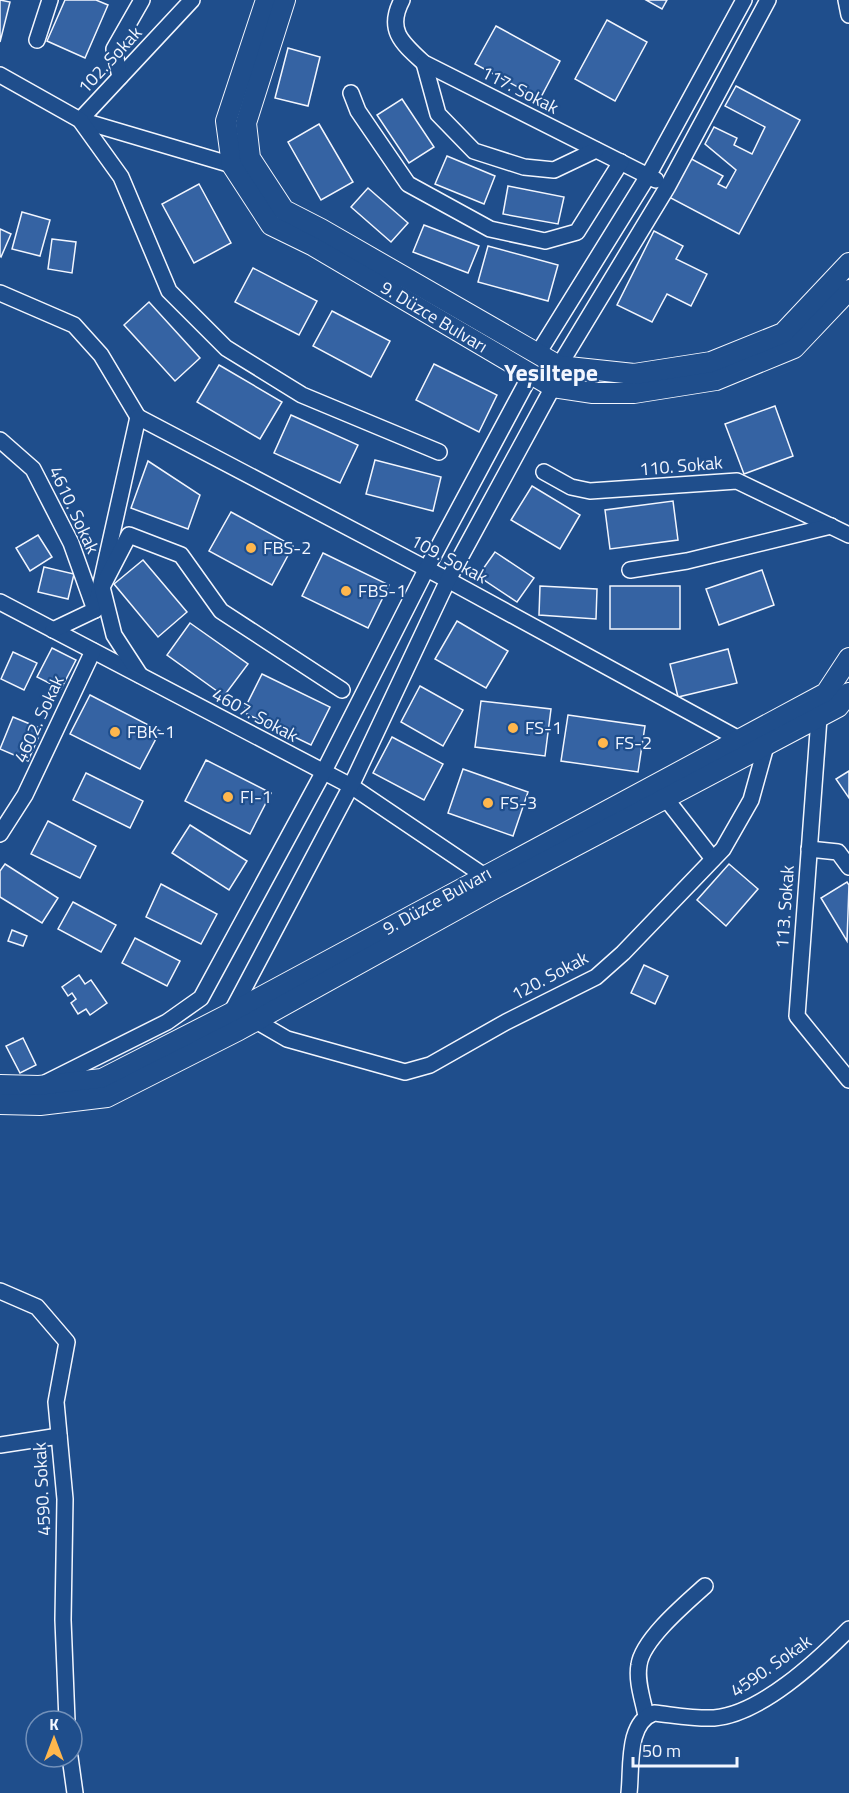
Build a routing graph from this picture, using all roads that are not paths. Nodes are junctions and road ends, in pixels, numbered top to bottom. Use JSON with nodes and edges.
{"nodes":[{"id":1,"x":50,"y":0,"type":"edge"},
{"id":2,"x":142,"y":0,"type":"edge"},
{"id":3,"x":192,"y":0,"type":"edge"},
{"id":4,"x":266,"y":0,"type":"edge"},
{"id":5,"x":285,"y":0,"type":"edge"},
{"id":6,"x":402,"y":0,"type":"edge"},
{"id":7,"x":744,"y":0,"type":"edge"},
{"id":8,"x":768,"y":0,"type":"edge"},
{"id":9,"x":846,"y":0,"type":"edge"},
{"id":10,"x":849,"y":15,"type":"edge"},
{"id":11,"x":37,"y":40,"type":"dead end"},
{"id":12,"x":424,"y":63,"type":"junction"},
{"id":13,"x":0,"y":75,"type":"edge"},
{"id":14,"x":120,"y":77,"type":"junction"},
{"id":15,"x":351,"y":93,"type":"dead end"},
{"id":16,"x":80,"y":120,"type":"junction"},
{"id":17,"x":596,"y":150,"type":"junction"},
{"id":18,"x":621,"y":162,"type":"junction"},
{"id":19,"x":232,"y":165,"type":"junction"},
{"id":20,"x":648,"y":176,"type":"junction"},
{"id":21,"x":668,"y":186,"type":"junction"},
{"id":22,"x":849,"y":263,"type":"edge"},
{"id":23,"x":849,"y":290,"type":"edge"},
{"id":24,"x":0,"y":293,"type":"edge"},
{"id":25,"x":537,"y":355,"type":"junction"},
{"id":26,"x":559,"y":366,"type":"junction"},
{"id":27,"x":531,"y":374,"type":"junction"},
{"id":28,"x":553,"y":387,"type":"junction"},
{"id":29,"x":138,"y":417,"type":"junction"},
{"id":30,"x":0,"y":440,"type":"edge"},
{"id":31,"x":439,"y":452,"type":"dead end"},
{"id":32,"x":544,"y":472,"type":"dead end"},
{"id":33,"x":831,"y":526,"type":"junction"},
{"id":34,"x":849,"y":535,"type":"edge"},
{"id":35,"x":427,"y":568,"type":"junction"},
{"id":36,"x":630,"y":570,"type":"dead end"},
{"id":37,"x":448,"y":580,"type":"junction"},
{"id":38,"x":102,"y":587,"type":"junction"},
{"id":39,"x":0,"y":602,"type":"edge"},
{"id":40,"x":95,"y":610,"type":"junction"},
{"id":41,"x":53,"y":630,"type":"junction"},
{"id":42,"x":93,"y":651,"type":"junction"},
{"id":43,"x":849,"y":658,"type":"edge"},
{"id":44,"x":142,"y":677,"type":"junction"},
{"id":45,"x":342,"y":690,"type":"dead end"},
{"id":46,"x":849,"y":693,"type":"edge"},
{"id":47,"x":819,"y":718,"type":"junction"},
{"id":48,"x":739,"y":739,"type":"junction"},
{"id":49,"x":766,"y":746,"type":"junction"},
{"id":50,"x":323,"y":773,"type":"junction"},
{"id":51,"x":351,"y":786,"type":"junction"},
{"id":52,"x":667,"y":800,"type":"junction"},
{"id":53,"x":0,"y":834,"type":"edge"},
{"id":54,"x":809,"y":849,"type":"junction"},
{"id":55,"x":712,"y":860,"type":"junction"},
{"id":56,"x":849,"y":867,"type":"edge"},
{"id":57,"x":483,"y":875,"type":"junction"},
{"id":58,"x":231,"y":1013,"type":"junction"},
{"id":59,"x":256,"y":1021,"type":"junction"},
{"id":60,"x":849,"y":1080,"type":"edge"},
{"id":61,"x":0,"y":1085,"type":"edge"},
{"id":62,"x":39,"y":1086,"type":"junction"},
{"id":63,"x":0,"y":1104,"type":"edge"},
{"id":64,"x":0,"y":1291,"type":"edge"},
{"id":65,"x":59,"y":1436,"type":"junction"},
{"id":66,"x":0,"y":1445,"type":"edge"},
{"id":67,"x":705,"y":1586,"type":"dead end"},
{"id":68,"x":849,"y":1629,"type":"edge"},
{"id":69,"x":67,"y":1709,"type":"edge"},
{"id":70,"x":646,"y":1716,"type":"junction"},
{"id":71,"x":72,"y":1769,"type":"edge"},
{"id":72,"x":75,"y":1793,"type":"edge"},
{"id":73,"x":630,"y":1793,"type":"edge"}],
"edges":[{"from":1,"to":11,"type":"street"},
{"from":2,"to":14,"type":"street"},
{"from":3,"to":14,"type":"street","name":"102. Sokak"},
{"from":4,"to":19,"type":"main road","name":"9. Düzce Bulvarı"},
{"from":5,"to":25,"type":"main road","name":"9. Düzce Bulvarı"},
{"from":6,"to":12,"type":"street","name":"117. Sokak"},
{"from":7,"to":20,"type":"street"},
{"from":8,"to":21,"type":"street"},
{"from":9,"to":10,"type":"street"},
{"from":12,"to":17,"type":"street","name":"117. Sokak"},
{"from":12,"to":17,"type":"street"},
{"from":13,"to":16,"type":"street"},
{"from":14,"to":16,"type":"street","name":"102. Sokak"},
{"from":15,"to":18,"type":"street"},
{"from":16,"to":19,"type":"street"},
{"from":16,"to":31,"type":"street"},
{"from":17,"to":18,"type":"street","name":"117. Sokak"},
{"from":18,"to":20,"type":"street","name":"117. Sokak"},
{"from":19,"to":27,"type":"main road","name":"9. Düzce Bulvarı"},
{"from":20,"to":21,"type":"street","name":"117. Sokak"},
{"from":20,"to":25,"type":"street"},
{"from":21,"to":26,"type":"street"},
{"from":22,"to":26,"type":"main road","name":"9. Düzce Bulvarı"},
{"from":23,"to":28,"type":"main road","name":"9. Düzce Bulvarı"},
{"from":24,"to":29,"type":"street"},
{"from":25,"to":26,"type":"main road","name":"9. Düzce Bulvarı"},
{"from":27,"to":28,"type":"main road","name":"9. Düzce Bulvarı"},
{"from":27,"to":35,"type":"street"},
{"from":28,"to":37,"type":"street"},
{"from":29,"to":35,"type":"street","name":"109. Sokak"},
{"from":29,"to":38,"type":"street"},
{"from":30,"to":40,"type":"street","name":"4610. Sokak"},
{"from":32,"to":33,"type":"street","name":"110. Sokak"},
{"from":33,"to":34,"type":"street","name":"110. Sokak"},
{"from":33,"to":36,"type":"street"},
{"from":35,"to":37,"type":"street","name":"109. Sokak"},
{"from":35,"to":50,"type":"street"},
{"from":37,"to":48,"type":"street","name":"109. Sokak"},
{"from":37,"to":51,"type":"street"},
{"from":38,"to":40,"type":"street"},
{"from":38,"to":44,"type":"street"},
{"from":38,"to":45,"type":"street"},
{"from":39,"to":41,"type":"street","name":"4607. Sokak"},
{"from":40,"to":41,"type":"street"},
{"from":41,"to":42,"type":"street","name":"4607. Sokak"},
{"from":42,"to":44,"type":"street","name":"4607. Sokak"},
{"from":42,"to":53,"type":"street","name":"4602. Sokak"},
{"from":43,"to":48,"type":"main road","name":"9. Düzce Bulvarı"},
{"from":44,"to":50,"type":"street","name":"4607. Sokak"},
{"from":46,"to":47,"type":"main road","name":"9. Düzce Bulvarı"},
{"from":47,"to":49,"type":"main road","name":"9. Düzce Bulvarı"},
{"from":47,"to":54,"type":"street","name":"113. Sokak"},
{"from":48,"to":57,"type":"main road","name":"9. Düzce Bulvarı"},
{"from":49,"to":52,"type":"main road","name":"9. Düzce Bulvarı"},
{"from":49,"to":55,"type":"street","name":"120. Sokak"},
{"from":50,"to":51,"type":"street","name":"4607. Sokak"},
{"from":50,"to":62,"type":"street"},
{"from":51,"to":57,"type":"street","name":"4607. Sokak"},
{"from":51,"to":58,"type":"street"},
{"from":52,"to":55,"type":"street"},
{"from":52,"to":59,"type":"main road","name":"9. Düzce Bulvarı"},
{"from":54,"to":56,"type":"street"},
{"from":54,"to":60,"type":"street","name":"113. Sokak"},
{"from":55,"to":59,"type":"street","name":"120. Sokak"},
{"from":57,"to":58,"type":"main road","name":"9. Düzce Bulvarı"},
{"from":58,"to":62,"type":"main road","name":"9. Düzce Bulvarı"},
{"from":59,"to":63,"type":"main road","name":"9. Düzce Bulvarı"},
{"from":61,"to":62,"type":"main road","name":"9. Düzce Bulvarı"},
{"from":64,"to":65,"type":"street","name":"4590. Sokak"},
{"from":65,"to":66,"type":"street"},
{"from":65,"to":69,"type":"street","name":"4590. Sokak"},
{"from":67,"to":70,"type":"street"},
{"from":68,"to":70,"type":"street","name":"4590. Sokak"},
{"from":70,"to":73,"type":"street"},
{"from":71,"to":72,"type":"street"}]}
